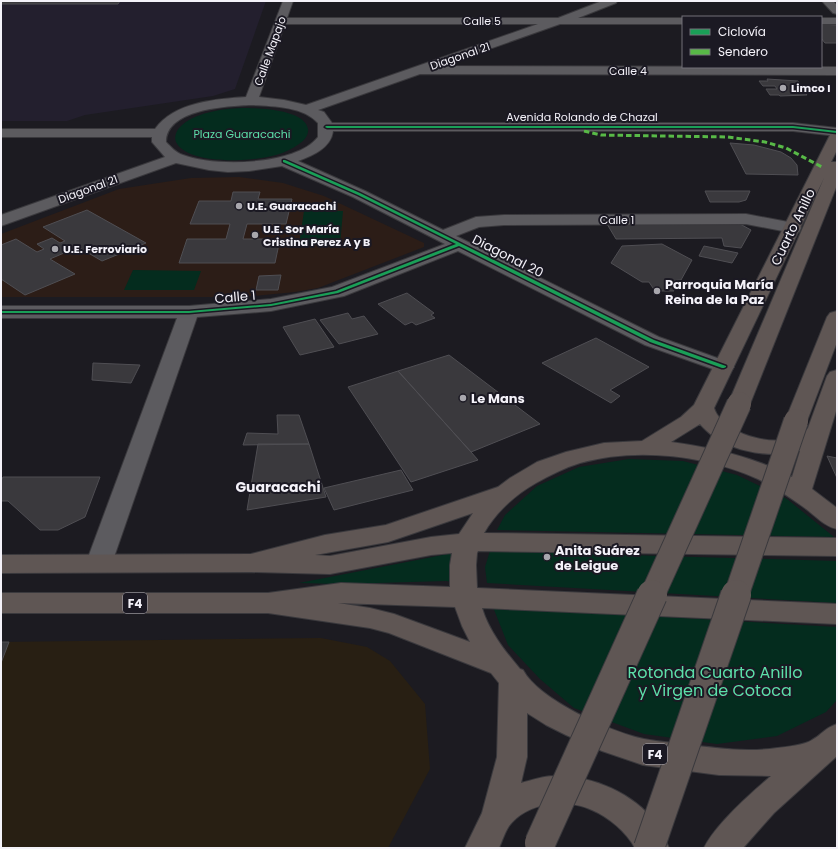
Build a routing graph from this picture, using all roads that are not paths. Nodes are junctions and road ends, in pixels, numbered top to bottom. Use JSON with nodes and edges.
{"nodes":[{"id":1,"x":288,"y":1,"type":"edge"},
{"id":2,"x":612,"y":1,"type":"edge"},
{"id":3,"x":827,"y":1,"type":"edge"},
{"id":4,"x":837,"y":11,"type":"edge"},
{"id":5,"x":281,"y":21,"type":"junction"},
{"id":6,"x":559,"y":21,"type":"junction"},
{"id":7,"x":682,"y":21,"type":"edge"},
{"id":8,"x":822,"y":21,"type":"edge"},
{"id":9,"x":837,"y":21,"type":"edge"},
{"id":10,"x":418,"y":70,"type":"junction"},
{"id":11,"x":837,"y":71,"type":"edge"},
{"id":12,"x":251,"y":100,"type":"junction"},
{"id":13,"x":307,"y":110,"type":"junction"},
{"id":14,"x":327,"y":127,"type":"junction"},
{"id":15,"x":837,"y":132,"type":"edge"},
{"id":16,"x":1,"y":133,"type":"edge"},
{"id":17,"x":160,"y":133,"type":"junction"},
{"id":18,"x":837,"y":135,"type":"edge"},
{"id":19,"x":837,"y":143,"type":"edge"},
{"id":20,"x":176,"y":158,"type":"junction"},
{"id":21,"x":284,"y":161,"type":"junction"},
{"id":22,"x":5,"y":218,"type":"edge"},
{"id":23,"x":793,"y":228,"type":"junction"},
{"id":24,"x":442,"y":236,"type":"junction"},
{"id":25,"x":460,"y":244,"type":"junction"},
{"id":26,"x":1,"y":312,"type":"edge"},
{"id":27,"x":188,"y":312,"type":"junction"},
{"id":28,"x":837,"y":317,"type":"edge"},
{"id":29,"x":724,"y":367,"type":"junction"},
{"id":30,"x":837,"y":376,"type":"edge"},
{"id":31,"x":703,"y":408,"type":"junction"},
{"id":32,"x":808,"y":424,"type":"junction"},
{"id":33,"x":648,"y":447,"type":"junction"},
{"id":34,"x":506,"y":492,"type":"junction"},
{"id":35,"x":799,"y":492,"type":"junction"},
{"id":36,"x":837,"y":521,"type":"edge"},
{"id":37,"x":468,"y":542,"type":"junction"},
{"id":38,"x":837,"y":547,"type":"edge"},
{"id":39,"x":99,"y":563,"type":"junction"},
{"id":40,"x":251,"y":563,"type":"junction"},
{"id":41,"x":1,"y":564,"type":"edge"},
{"id":42,"x":465,"y":596,"type":"junction"},
{"id":43,"x":1,"y":603,"type":"edge"},
{"id":44,"x":268,"y":603,"type":"junction"},
{"id":45,"x":837,"y":614,"type":"edge"},
{"id":46,"x":506,"y":671,"type":"junction"},
{"id":47,"x":827,"y":745,"type":"edge"},
{"id":48,"x":498,"y":815,"type":"junction"},
{"id":49,"x":539,"y":845,"type":"edge"},
{"id":50,"x":482,"y":848,"type":"edge"},
{"id":51,"x":651,"y":848,"type":"edge"},
{"id":52,"x":721,"y":848,"type":"edge"}],
"edges":[{"from":1,"to":5,"type":"street","name":"Calle Mapajo"},
{"from":2,"to":6,"type":"street","name":"Diagonal 21"},
{"from":3,"to":4,"type":"street"},
{"from":5,"to":6,"type":"street","name":"Calle 5"},
{"from":5,"to":12,"type":"street","name":"Calle Mapajo"},
{"from":6,"to":7,"type":"street","name":"Calle 5"},
{"from":6,"to":10,"type":"street","name":"Diagonal 21"},
{"from":8,"to":9,"type":"street"},
{"from":10,"to":11,"type":"street","name":"Calle 4"},
{"from":10,"to":13,"type":"street","name":"Diagonal 21"},
{"from":12,"to":13,"type":"street"},
{"from":12,"to":17,"type":"street"},
{"from":13,"to":14,"type":"street"},
{"from":14,"to":15,"type":"street","name":"Avenida Rolando de Chazal"},
{"from":14,"to":21,"type":"street"},
{"from":16,"to":17,"type":"street"},
{"from":17,"to":20,"type":"street"},
{"from":18,"to":23,"type":"highway","name":"Cuarto Anillo"},
{"from":19,"to":49,"type":"highway","bridge":true},
{"from":20,"to":21,"type":"street"},
{"from":20,"to":22,"type":"street","name":"Diagonal 21"},
{"from":21,"to":24,"type":"street","name":"Diagonal 20"},
{"from":23,"to":24,"type":"street","name":"Calle 1"},
{"from":23,"to":29,"type":"highway","name":"Cuarto Anillo"},
{"from":24,"to":25,"type":"street","name":"Diagonal 20"},
{"from":25,"to":27,"type":"street","name":"Calle 1"},
{"from":25,"to":29,"type":"street","name":"Diagonal 20"},
{"from":26,"to":27,"type":"street","name":"Calle 1"},
{"from":27,"to":39,"type":"street"},
{"from":28,"to":32,"type":"highway"},
{"from":29,"to":31,"type":"highway","name":"Cuarto Anillo"},
{"from":30,"to":32,"type":"highway"},
{"from":31,"to":32,"type":"highway"},
{"from":31,"to":33,"type":"highway","name":"Cuarto Anillo"},
{"from":32,"to":35,"type":"highway"},
{"from":32,"to":51,"type":"highway","bridge":true},
{"from":33,"to":34,"type":"highway","number":"F4"},
{"from":33,"to":35,"type":"highway","number":"F4"},
{"from":34,"to":37,"type":"highway","number":"F4"},
{"from":34,"to":40,"type":"highway","number":"F4"},
{"from":35,"to":36,"type":"highway","number":"F4"},
{"from":37,"to":38,"type":"highway"},
{"from":37,"to":40,"type":"highway"},
{"from":37,"to":42,"type":"highway","number":"F4"},
{"from":39,"to":40,"type":"highway","number":"F4"},
{"from":39,"to":41,"type":"highway","number":"F4"},
{"from":42,"to":44,"type":"highway"},
{"from":42,"to":45,"type":"highway"},
{"from":42,"to":46,"type":"highway","number":"F4"},
{"from":43,"to":44,"type":"highway","number":"F4"},
{"from":44,"to":46,"type":"highway","number":"F4"},
{"from":46,"to":47,"type":"highway","number":"F4"},
{"from":46,"to":48,"type":"highway"},
{"from":47,"to":52,"type":"highway","number":"F4"},
{"from":48,"to":50,"type":"highway"},
{"from":48,"to":51,"type":"highway"}]}
